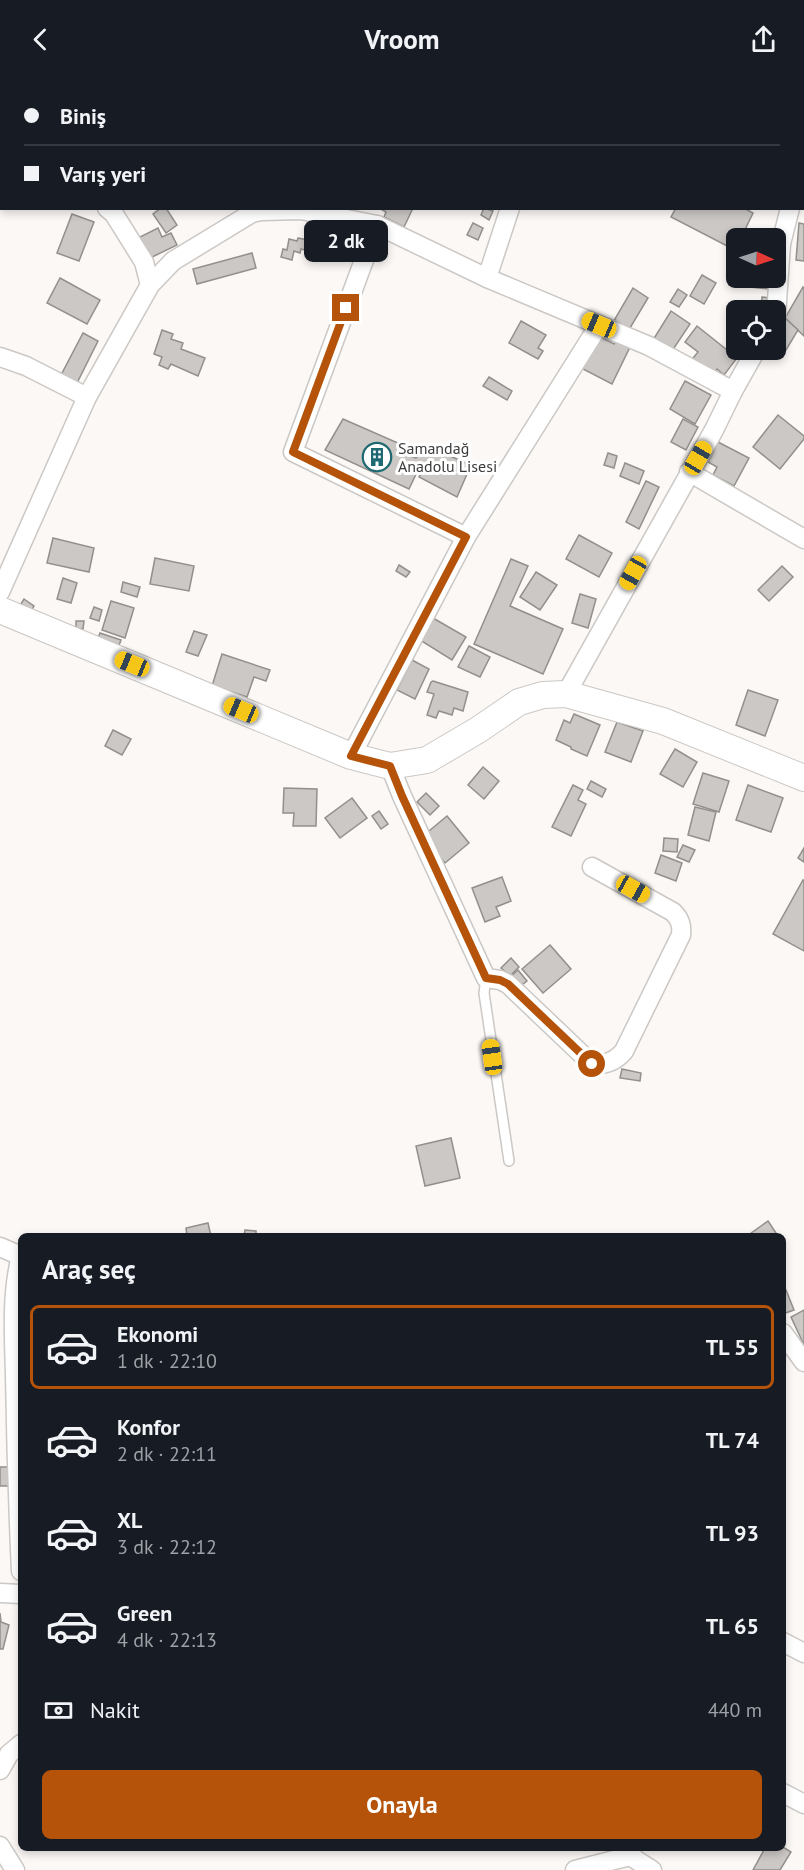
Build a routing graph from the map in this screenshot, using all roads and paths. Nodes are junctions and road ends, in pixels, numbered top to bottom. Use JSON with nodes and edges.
{"nodes":[{"id":1,"x":109,"y":210,"type":"edge"},
{"id":2,"x":261,"y":210,"type":"edge"},
{"id":3,"x":509,"y":210,"type":"edge"},
{"id":4,"x":790,"y":210,"type":"edge"},
{"id":5,"x":377,"y":225,"type":"junction"},
{"id":6,"x":487,"y":278,"type":"junction"},
{"id":7,"x":150,"y":285,"type":"junction"},
{"id":8,"x":777,"y":300,"type":"edge"},
{"id":9,"x":599,"y":325,"type":"junction"},
{"id":10,"x":0,"y":357,"type":"edge"},
{"id":11,"x":750,"y":360,"type":"edge"},
{"id":12,"x":733,"y":391,"type":"junction"},
{"id":13,"x":87,"y":398,"type":"junction"},
{"id":14,"x":689,"y":472,"type":"junction"},
{"id":15,"x":466,"y":537,"type":"junction"},
{"id":16,"x":804,"y":539,"type":"edge"},
{"id":17,"x":0,"y":592,"type":"edge"},
{"id":18,"x":0,"y":610,"type":"edge"},
{"id":19,"x":566,"y":694,"type":"junction"},
{"id":20,"x":351,"y":756,"type":"junction"},
{"id":21,"x":390,"y":766,"type":"junction"},
{"id":22,"x":804,"y":778,"type":"edge"},
{"id":23,"x":592,"y":867,"type":"dead end"},
{"id":24,"x":486,"y":978,"type":"junction"},
{"id":25,"x":509,"y":1161,"type":"dead end"},
{"id":26,"x":0,"y":1247,"type":"edge"},
{"id":27,"x":18,"y":1255,"type":"edge"},
{"id":28,"x":18,"y":1267,"type":"edge"},
{"id":29,"x":786,"y":1337,"type":"edge"},
{"id":30,"x":804,"y":1362,"type":"edge"},
{"id":31,"x":18,"y":1496,"type":"edge"},
{"id":32,"x":0,"y":1593,"type":"edge"},
{"id":33,"x":18,"y":1594,"type":"edge"},
{"id":34,"x":786,"y":1644,"type":"edge"},
{"id":35,"x":804,"y":1653,"type":"edge"},
{"id":36,"x":18,"y":1746,"type":"edge"},
{"id":37,"x":0,"y":1770,"type":"edge"},
{"id":38,"x":786,"y":1795,"type":"edge"},
{"id":39,"x":804,"y":1804,"type":"edge"},
{"id":40,"x":0,"y":1846,"type":"edge"},
{"id":41,"x":631,"y":1852,"type":"edge"},
{"id":42,"x":15,"y":1870,"type":"edge"},
{"id":43,"x":575,"y":1870,"type":"edge"},
{"id":44,"x":652,"y":1870,"type":"edge"}],
"edges":[{"from":1,"to":7,"type":"street"},
{"from":2,"to":5,"type":"street"},
{"from":2,"to":7,"type":"street"},
{"from":3,"to":6,"type":"street"},
{"from":4,"to":8,"type":"street"},
{"from":5,"to":6,"type":"street"},
{"from":5,"to":15,"type":"street"},
{"from":6,"to":9,"type":"street"},
{"from":7,"to":13,"type":"street"},
{"from":9,"to":12,"type":"street"},
{"from":9,"to":15,"type":"street"},
{"from":10,"to":13,"type":"street"},
{"from":11,"to":12,"type":"street"},
{"from":12,"to":14,"type":"street"},
{"from":13,"to":17,"type":"street"},
{"from":14,"to":16,"type":"street"},
{"from":14,"to":19,"type":"street"},
{"from":15,"to":20,"type":"street"},
{"from":18,"to":20,"type":"street"},
{"from":19,"to":21,"type":"street"},
{"from":19,"to":22,"type":"street"},
{"from":20,"to":21,"type":"street"},
{"from":21,"to":24,"type":"street"},
{"from":23,"to":24,"type":"street"},
{"from":24,"to":25,"type":"lane"},
{"from":26,"to":27,"type":"street"},
{"from":28,"to":31,"type":"street"},
{"from":29,"to":30,"type":"street"},
{"from":32,"to":33,"type":"street"},
{"from":34,"to":35,"type":"street"},
{"from":36,"to":37,"type":"street"},
{"from":38,"to":39,"type":"street"},
{"from":40,"to":42,"type":"street"},
{"from":41,"to":43,"type":"street"},
{"from":41,"to":44,"type":"street"}]}
